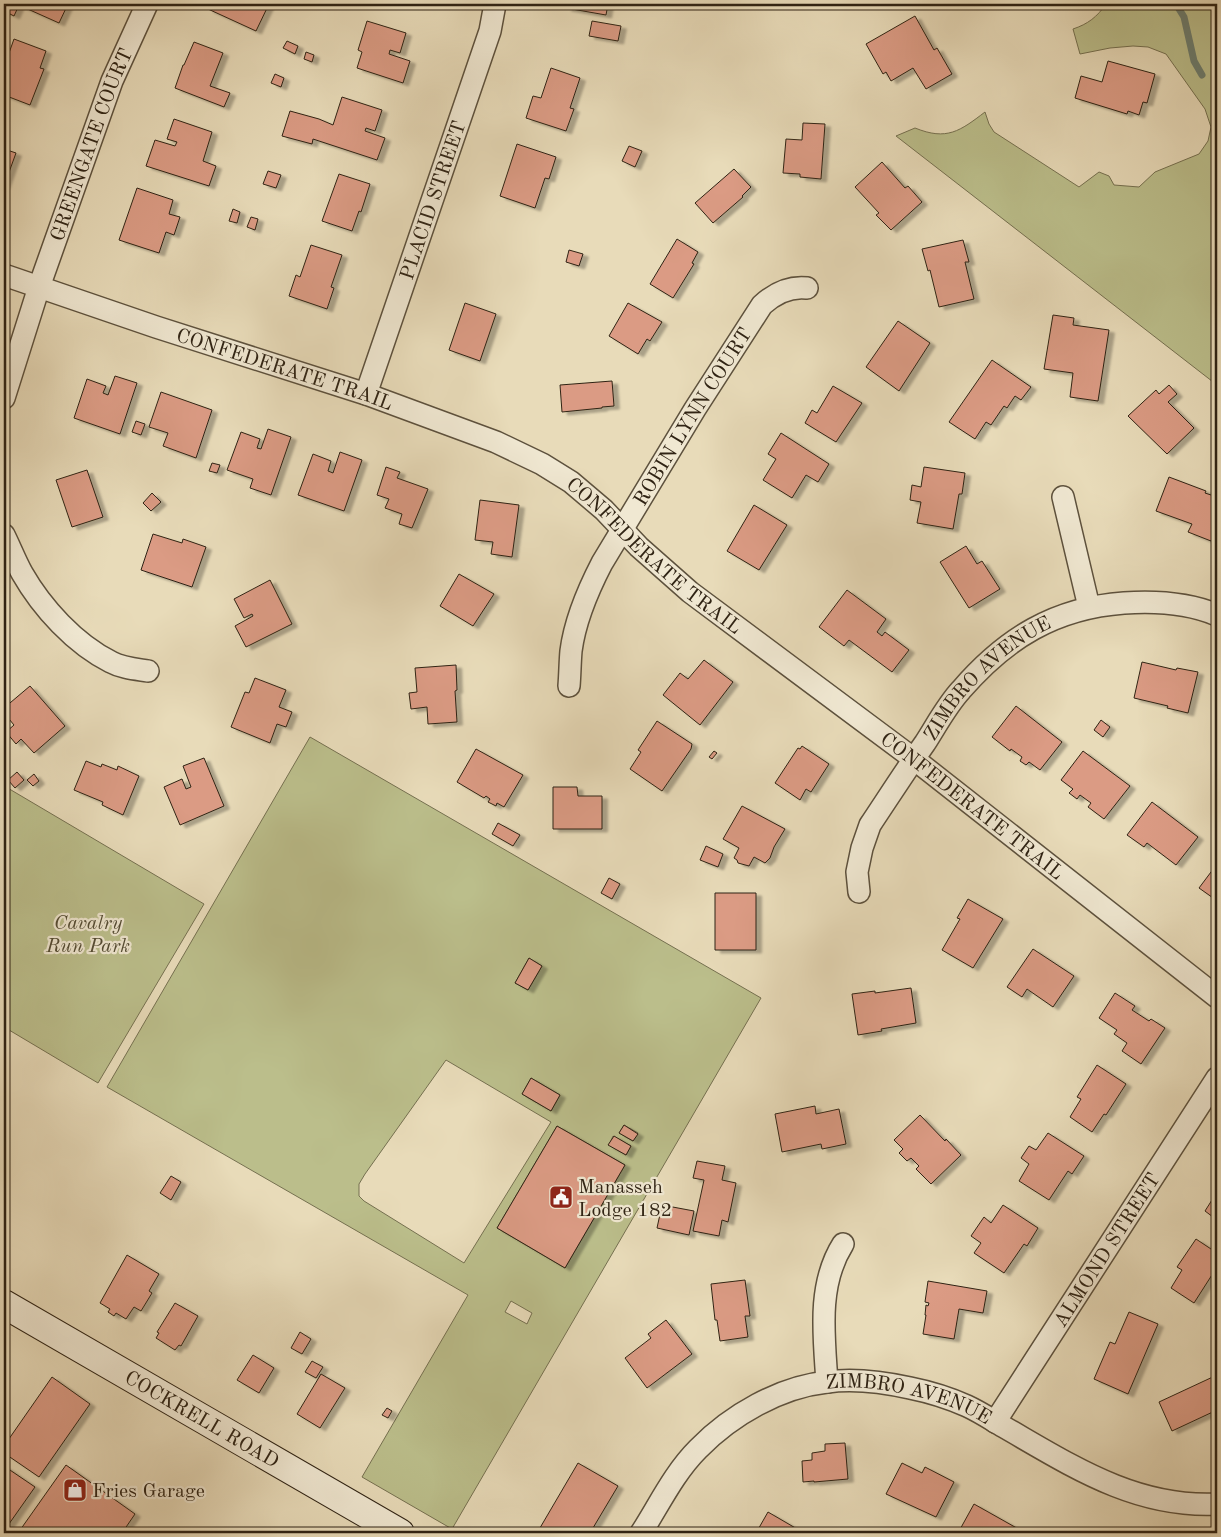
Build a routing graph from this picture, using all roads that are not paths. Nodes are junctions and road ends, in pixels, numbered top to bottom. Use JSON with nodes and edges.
{"nodes":[{"id":1,"x":147,"y":4,"type":"edge"},
{"id":2,"x":495,"y":4,"type":"edge"},
{"id":3,"x":4,"y":275,"type":"edge"},
{"id":4,"x":39,"y":287,"type":"junction"},
{"id":5,"x":807,"y":288,"type":"dead end"},
{"id":6,"x":366,"y":394,"type":"junction"},
{"id":7,"x":4,"y":398,"type":"edge"},
{"id":8,"x":1063,"y":497,"type":"dead end"},
{"id":9,"x":623,"y":529,"type":"junction"},
{"id":10,"x":4,"y":534,"type":"edge"},
{"id":11,"x":1089,"y":607,"type":"junction"},
{"id":12,"x":1217,"y":615,"type":"edge"},
{"id":13,"x":148,"y":671,"type":"dead end"},
{"id":14,"x":569,"y":686,"type":"dead end"},
{"id":15,"x":914,"y":759,"type":"junction"},
{"id":16,"x":859,"y":892,"type":"dead end"},
{"id":17,"x":1217,"y":997,"type":"edge"},
{"id":18,"x":1217,"y":1078,"type":"edge"},
{"id":19,"x":843,"y":1244,"type":"dead end"},
{"id":20,"x":4,"y":1304,"type":"edge"},
{"id":21,"x":827,"y":1382,"type":"junction"},
{"id":22,"x":995,"y":1422,"type":"junction"},
{"id":23,"x":1217,"y":1504,"type":"edge"},
{"id":24,"x":400,"y":1533,"type":"edge"},
{"id":25,"x":641,"y":1533,"type":"edge"}],
"edges":[{"from":1,"to":4,"type":"street","name":"GREENGATE COURT"},
{"from":2,"to":6,"type":"street","name":"PLACID STREET"},
{"from":3,"to":4,"type":"street","name":"CONFEDERATE TRAIL"},
{"from":4,"to":6,"type":"street","name":"CONFEDERATE TRAIL"},
{"from":4,"to":7,"type":"street","name":"GREENGATE COURT"},
{"from":5,"to":9,"type":"street","name":"ROBIN LYNN COURT"},
{"from":6,"to":9,"type":"street","name":"CONFEDERATE TRAIL"},
{"from":8,"to":11,"type":"street"},
{"from":9,"to":14,"type":"street","name":"ROBIN LYNN COURT"},
{"from":9,"to":15,"type":"street","name":"CONFEDERATE TRAIL"},
{"from":10,"to":13,"type":"street"},
{"from":11,"to":12,"type":"street","name":"ZIMBRO AVENUE"},
{"from":11,"to":15,"type":"street","name":"ZIMBRO AVENUE"},
{"from":15,"to":16,"type":"street","name":"ZIMBRO AVENUE"},
{"from":15,"to":17,"type":"street","name":"CONFEDERATE TRAIL"},
{"from":18,"to":22,"type":"street","name":"ALMOND STREET"},
{"from":19,"to":21,"type":"street"},
{"from":20,"to":24,"type":"street","name":"COCKRELL ROAD"},
{"from":21,"to":22,"type":"street","name":"ZIMBRO AVENUE"},
{"from":21,"to":25,"type":"street","name":"ZIMBRO AVENUE"},
{"from":22,"to":23,"type":"street","name":"ZIMBRO AVENUE"}]}
